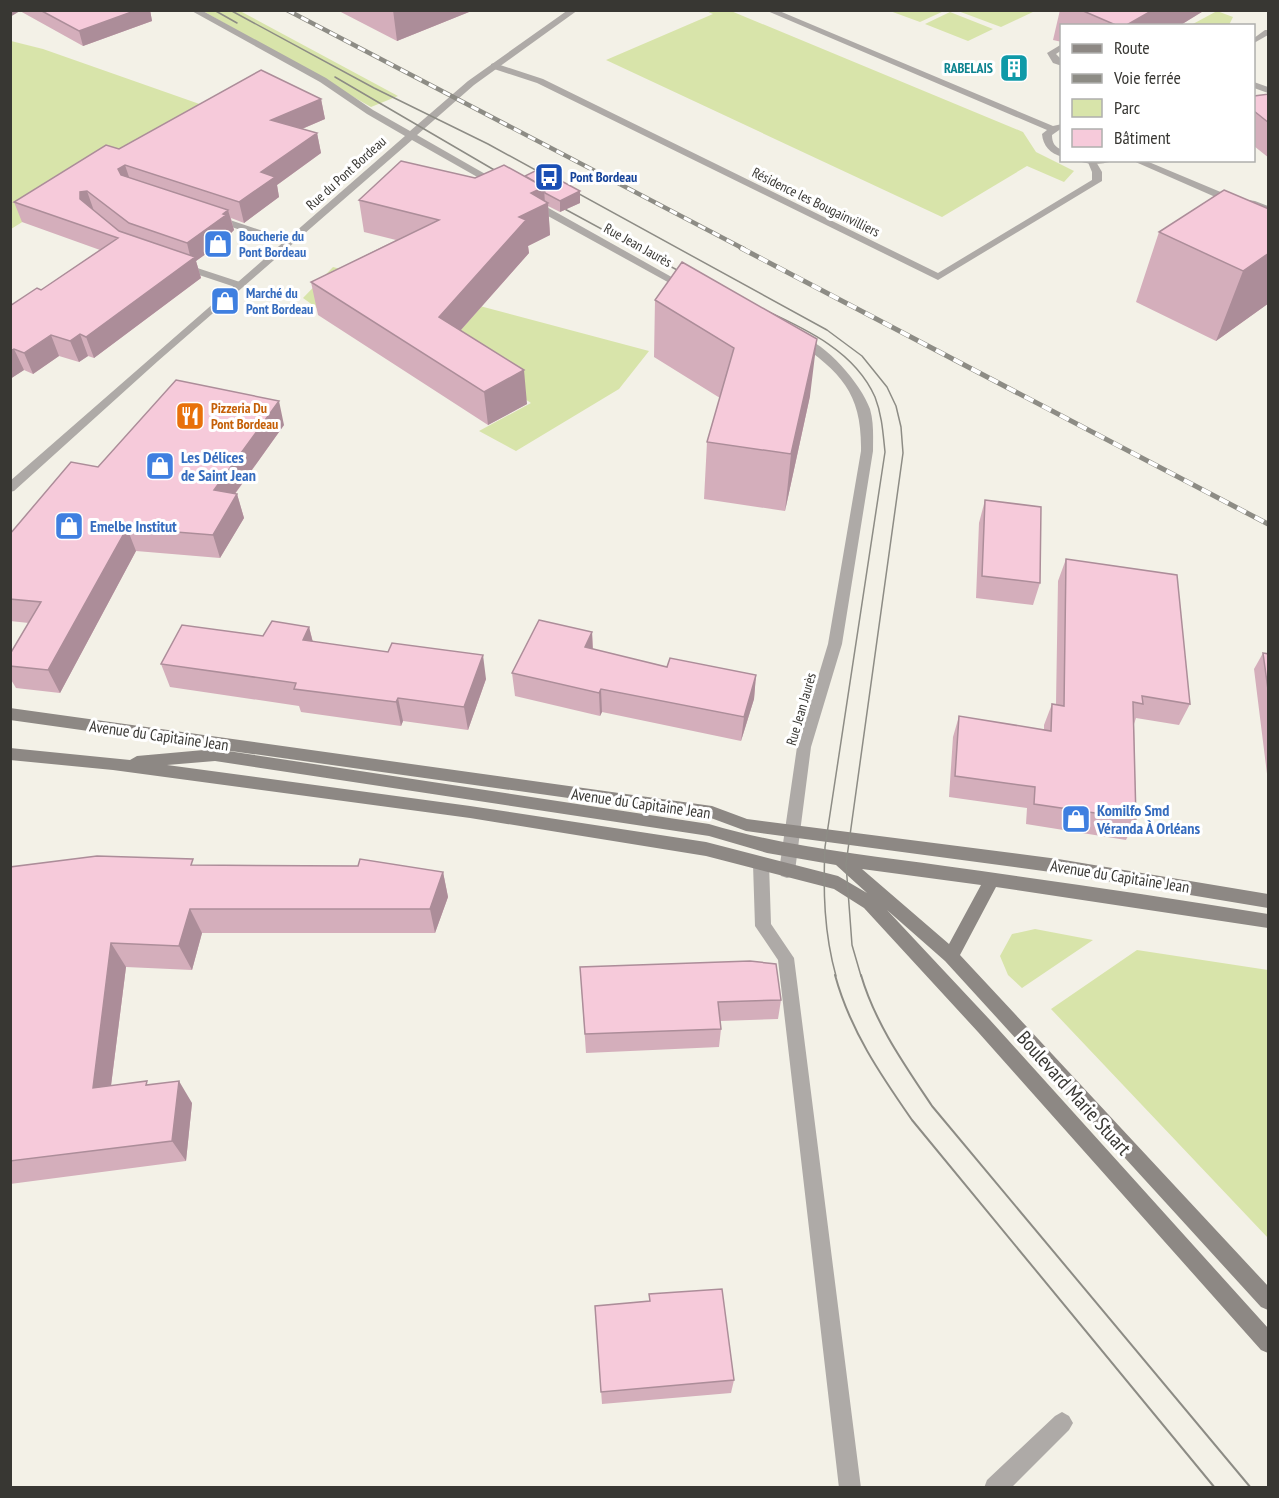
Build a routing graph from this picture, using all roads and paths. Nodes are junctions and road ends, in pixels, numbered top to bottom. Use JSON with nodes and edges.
{"nodes":[{"id":1,"x":194,"y":10,"type":"edge"},
{"id":2,"x":574,"y":10,"type":"edge"},
{"id":3,"x":769,"y":10,"type":"edge"},
{"id":4,"x":1269,"y":32,"type":"edge"},
{"id":5,"x":1255,"y":40,"type":"edge"},
{"id":6,"x":1060,"y":47,"type":"edge"},
{"id":7,"x":1060,"y":63,"type":"edge"},
{"id":8,"x":494,"y":66,"type":"junction"},
{"id":9,"x":1255,"y":95,"type":"edge"},
{"id":10,"x":1269,"y":101,"type":"edge"},
{"id":11,"x":1057,"y":127,"type":"edge"},
{"id":12,"x":410,"y":136,"type":"junction"},
{"id":13,"x":1060,"y":153,"type":"edge"},
{"id":14,"x":1087,"y":162,"type":"edge"},
{"id":15,"x":1140,"y":162,"type":"edge"},
{"id":16,"x":1269,"y":210,"type":"edge"},
{"id":17,"x":199,"y":213,"type":"edge"},
{"id":18,"x":289,"y":243,"type":"junction"},
{"id":19,"x":174,"y":263,"type":"edge"},
{"id":20,"x":239,"y":285,"type":"junction"},
{"id":21,"x":701,"y":294,"type":"edge"},
{"id":22,"x":785,"y":331,"type":"edge"},
{"id":23,"x":10,"y":488,"type":"edge"},
{"id":24,"x":10,"y":714,"type":"edge"},
{"id":25,"x":10,"y":754,"type":"edge"},
{"id":26,"x":113,"y":764,"type":"junction"},
{"id":27,"x":800,"y":832,"type":"junction"},
{"id":28,"x":789,"y":851,"type":"junction"},
{"id":29,"x":838,"y":858,"type":"junction"},
{"id":30,"x":761,"y":864,"type":"junction"},
{"id":31,"x":787,"y":871,"type":"junction"},
{"id":32,"x":992,"y":879,"type":"junction"},
{"id":33,"x":838,"y":883,"type":"joint"},
{"id":34,"x":1269,"y":901,"type":"edge"},
{"id":35,"x":1269,"y":921,"type":"edge"},
{"id":36,"x":951,"y":956,"type":"junction"},
{"id":37,"x":1269,"y":1300,"type":"edge"},
{"id":38,"x":1269,"y":1343,"type":"edge"},
{"id":39,"x":1062,"y":1423,"type":"dead end"},
{"id":40,"x":850,"y":1488,"type":"edge"},
{"id":41,"x":995,"y":1488,"type":"edge"}],
"edges":[{"from":1,"to":12,"type":"street","name":"Rue Jean Jaurès"},
{"from":2,"to":8,"type":"street","name":"Rue du Pont Bordeau"},
{"from":3,"to":11,"type":"street"},
{"from":4,"to":5,"type":"street"},
{"from":6,"to":7,"type":"street"},
{"from":8,"to":12,"type":"street","name":"Rue du Pont Bordeau"},
{"from":8,"to":14,"type":"street","name":"Résidence les Bougainvilliers"},
{"from":9,"to":10,"type":"street"},
{"from":11,"to":13,"type":"street"},
{"from":12,"to":18,"type":"street","name":"Rue du Pont Bordeau"},
{"from":12,"to":21,"type":"street","name":"Rue Jean Jaurès"},
{"from":15,"to":16,"type":"street"},
{"from":17,"to":18,"type":"street"},
{"from":18,"to":20,"type":"street","name":"Rue du Pont Bordeau"},
{"from":19,"to":20,"type":"street"},
{"from":20,"to":23,"type":"street","name":"Rue du Pont Bordeau"},
{"from":22,"to":27,"type":"street","name":"Rue Jean Jaurès"},
{"from":24,"to":27,"type":"main road","name":"Avenue du Capitaine Jean"},
{"from":25,"to":26,"type":"main road","name":"Avenue du Capitaine Jean"},
{"from":26,"to":28,"type":"main road","name":"Avenue du Capitaine Jean"},
{"from":26,"to":30,"type":"main road","name":"Avenue du Capitaine Jean"},
{"from":27,"to":28,"type":"street","name":"Rue Jean Jaurès"},
{"from":27,"to":29,"type":"main road"},
{"from":27,"to":34,"type":"main road","name":"Avenue du Capitaine Jean"},
{"from":28,"to":29,"type":"main road","name":"Avenue du Capitaine Jean"},
{"from":28,"to":31,"type":"street","name":"Rue Jean Jaurès"},
{"from":29,"to":32,"type":"main road","name":"Avenue du Capitaine Jean"},
{"from":29,"to":36,"type":"main road"},
{"from":30,"to":31,"type":"main road","name":"Avenue du Capitaine Jean"},
{"from":30,"to":40,"type":"street"},
{"from":31,"to":33,"type":"main road","name":"Avenue du Capitaine Jean"},
{"from":32,"to":35,"type":"main road","name":"Avenue du Capitaine Jean"},
{"from":32,"to":36,"type":"main road"},
{"from":33,"to":38,"type":"main road","name":"Boulevard Marie Stuart"},
{"from":36,"to":37,"type":"main road"},
{"from":39,"to":41,"type":"street"}]}
